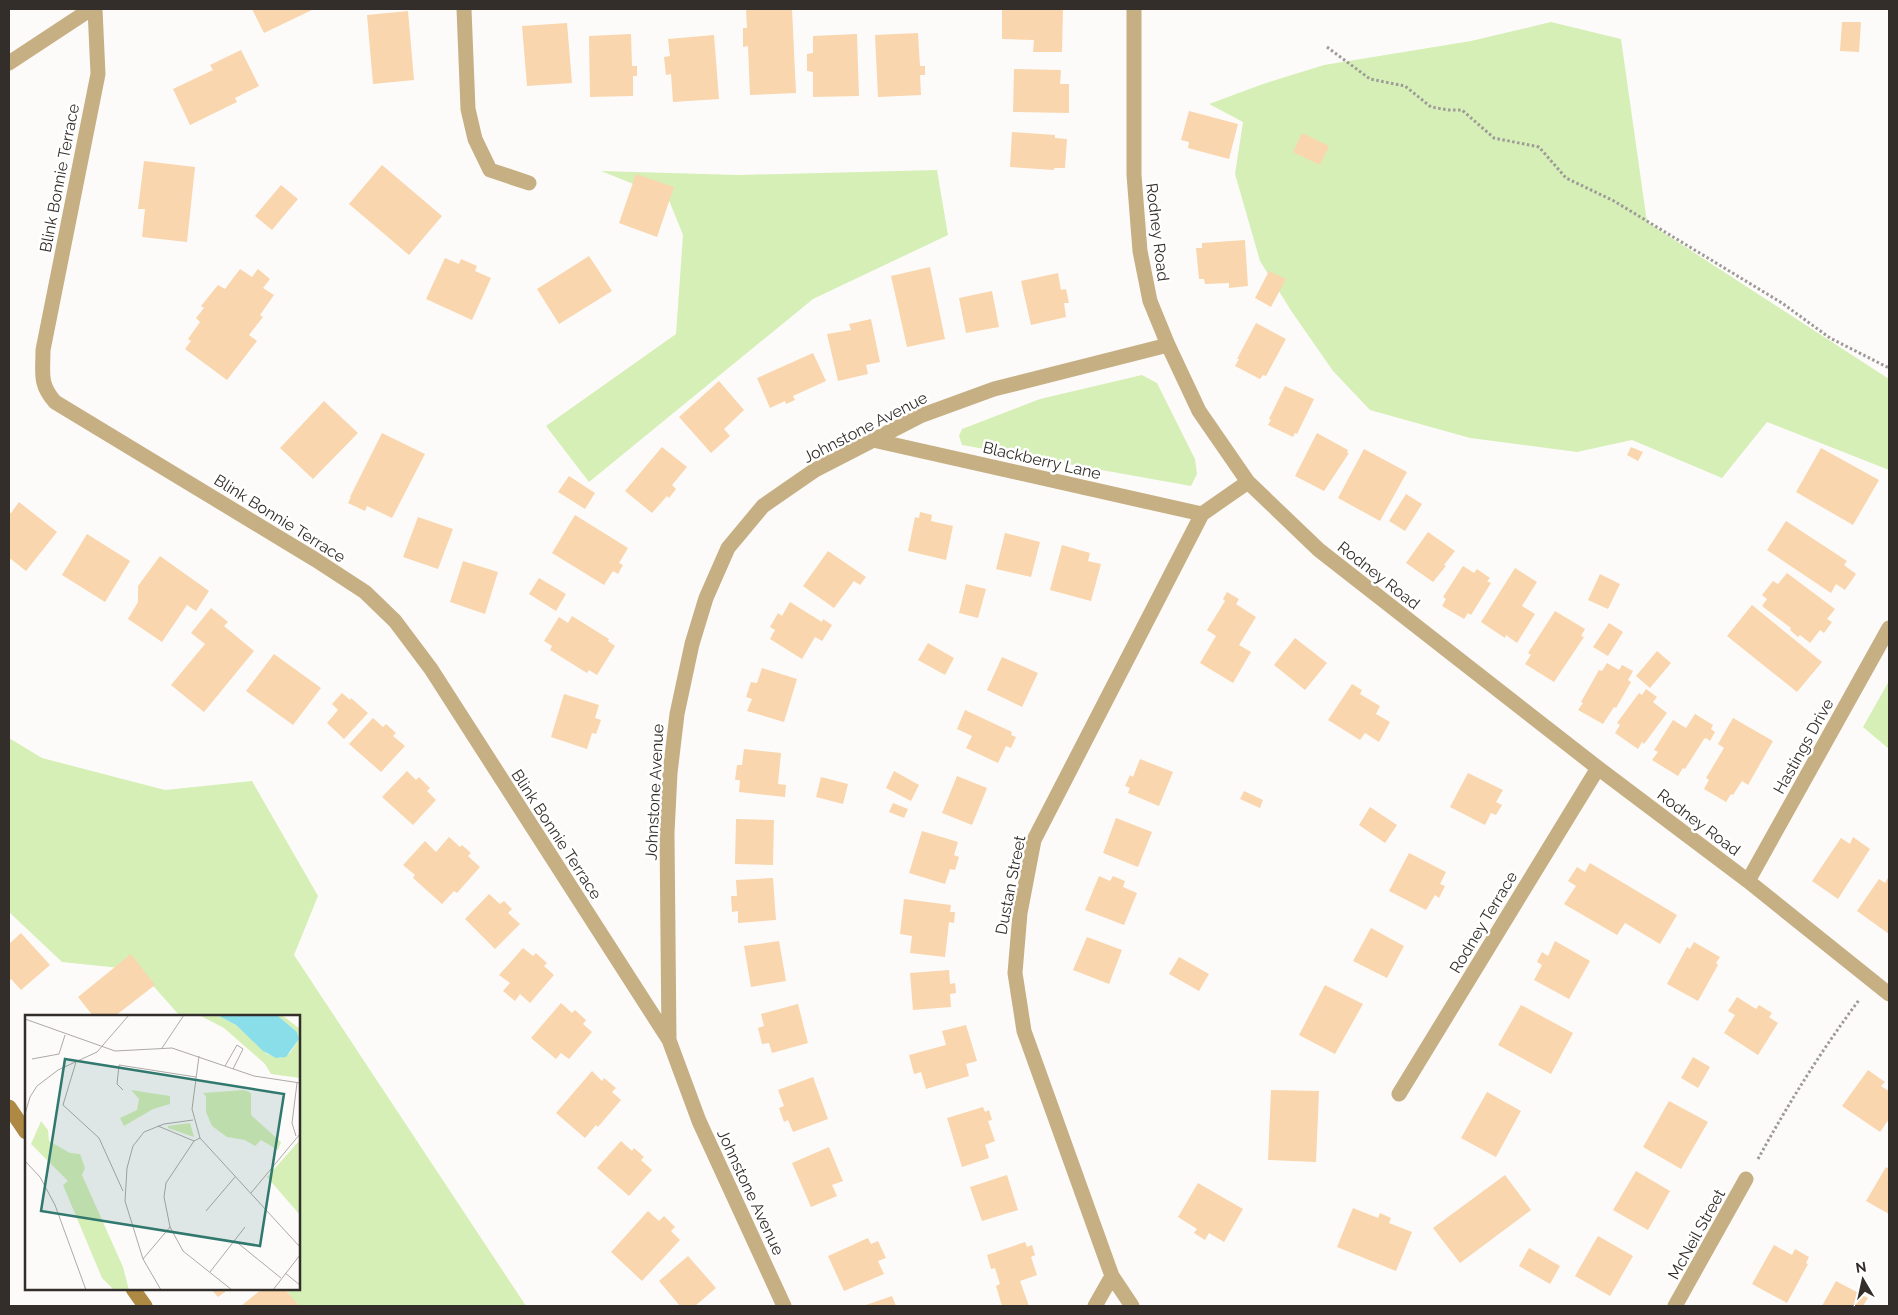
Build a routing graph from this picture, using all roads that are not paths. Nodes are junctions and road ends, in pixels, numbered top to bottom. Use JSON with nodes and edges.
{"nodes":[{"id":1,"x":91,"y":9,"type":"edge"},
{"id":2,"x":95,"y":9,"type":"edge"},
{"id":3,"x":464,"y":9,"type":"edge"},
{"id":4,"x":1134,"y":9,"type":"edge"},
{"id":5,"x":9,"y":63,"type":"edge"},
{"id":6,"x":529,"y":183,"type":"dead end"},
{"id":7,"x":1168,"y":345,"type":"junction"},
{"id":8,"x":873,"y":440,"type":"junction"},
{"id":9,"x":1248,"y":482,"type":"junction"},
{"id":10,"x":1202,"y":514,"type":"junction"},
{"id":11,"x":1889,"y":628,"type":"edge"},
{"id":12,"x":1598,"y":768,"type":"junction"},
{"id":13,"x":1748,"y":880,"type":"junction"},
{"id":14,"x":1889,"y":994,"type":"edge"},
{"id":15,"x":669,"y":1040,"type":"junction"},
{"id":16,"x":1399,"y":1094,"type":"dead end"},
{"id":17,"x":9,"y":1107,"type":"edge"},
{"id":18,"x":25,"y":1131,"type":"edge"},
{"id":19,"x":1746,"y":1179,"type":"road end"},
{"id":20,"x":1112,"y":1276,"type":"junction"},
{"id":21,"x":134,"y":1290,"type":"edge"},
{"id":22,"x":145,"y":1306,"type":"edge"},
{"id":23,"x":784,"y":1306,"type":"edge"},
{"id":24,"x":1095,"y":1306,"type":"edge"},
{"id":25,"x":1132,"y":1306,"type":"edge"},
{"id":26,"x":1676,"y":1306,"type":"edge"}],
"edges":[{"from":1,"to":5,"type":"street"},
{"from":2,"to":15,"type":"street","name":"Blink Bonnie Terrace"},
{"from":3,"to":6,"type":"street"},
{"from":4,"to":7,"type":"street","name":"Rodney Road"},
{"from":7,"to":8,"type":"street","name":"Johnstone Avenue"},
{"from":7,"to":9,"type":"street","name":"Rodney Road"},
{"from":8,"to":10,"type":"street","name":"Blackberry Lane"},
{"from":8,"to":15,"type":"street","name":"Johnstone Avenue"},
{"from":9,"to":10,"type":"street","name":"Dustan Street"},
{"from":9,"to":12,"type":"street","name":"Rodney Road"},
{"from":10,"to":20,"type":"street","name":"Dustan Street"},
{"from":11,"to":13,"type":"street","name":"Hastings Drive"},
{"from":12,"to":13,"type":"street","name":"Rodney Road"},
{"from":12,"to":16,"type":"street","name":"Rodney Terrace"},
{"from":13,"to":14,"type":"street","name":"Rodney Road"},
{"from":15,"to":23,"type":"street","name":"Johnstone Avenue"},
{"from":17,"to":18,"type":"main road"},
{"from":19,"to":26,"type":"street","name":"McNeil Street"},
{"from":20,"to":24,"type":"street"},
{"from":20,"to":25,"type":"street","name":"Dustan Street"},
{"from":21,"to":22,"type":"main road"}]}
